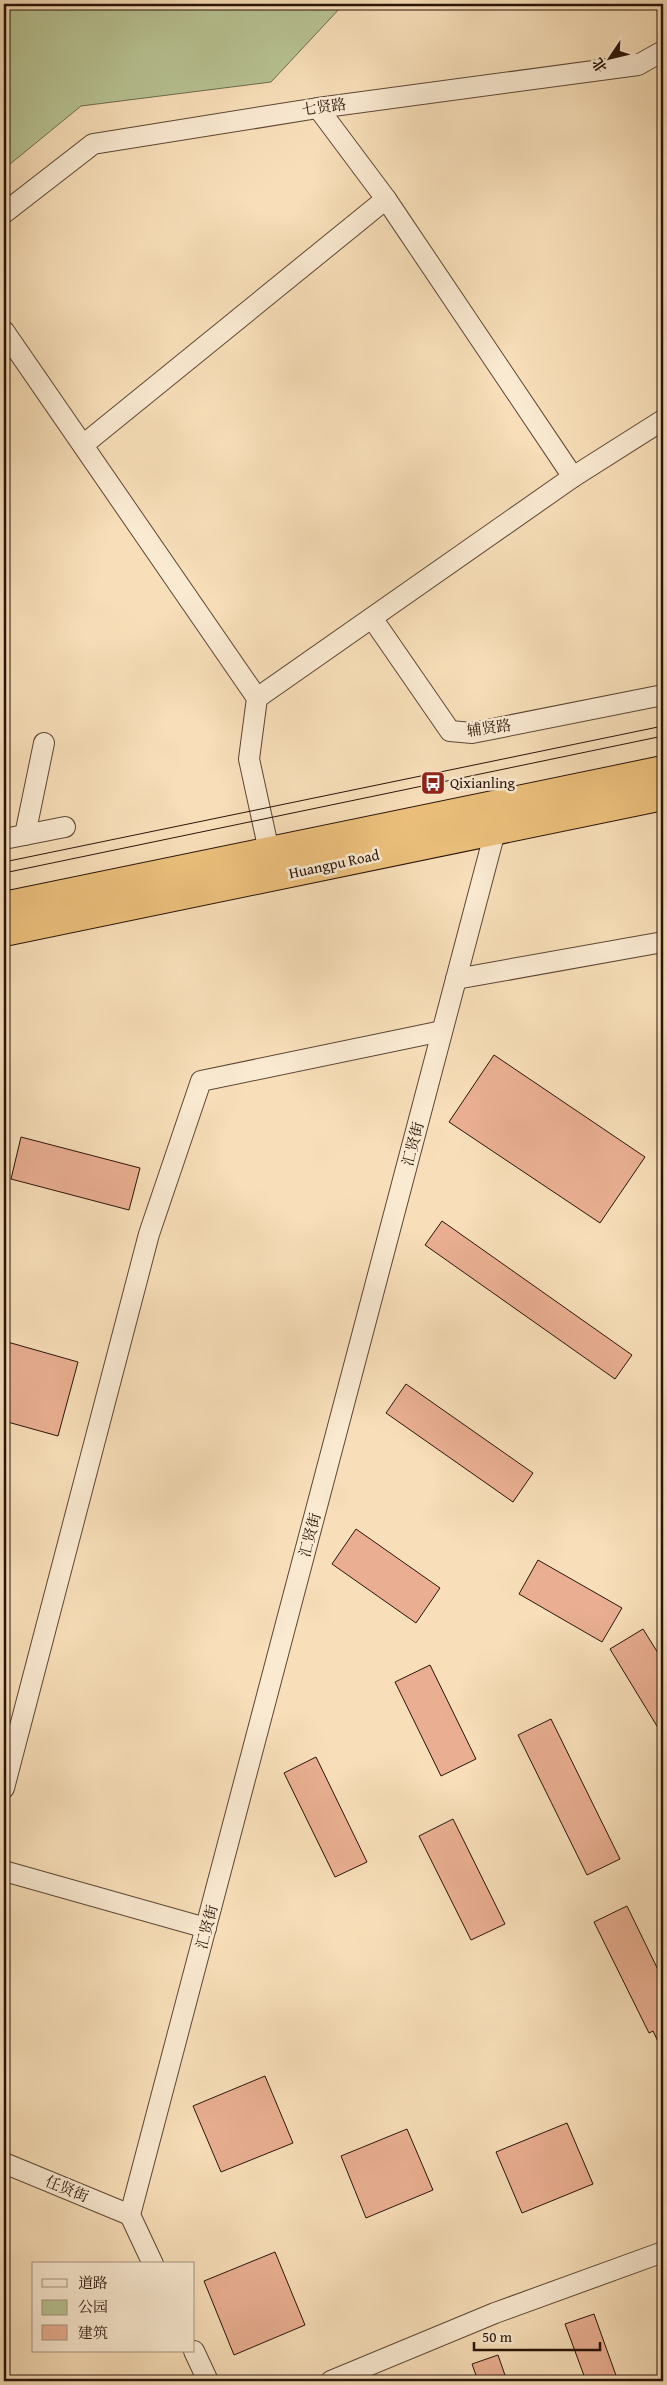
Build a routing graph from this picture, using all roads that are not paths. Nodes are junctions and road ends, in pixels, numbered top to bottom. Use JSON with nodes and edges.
{"nodes":[{"id":1,"x":663,"y":51,"type":"edge"},
{"id":2,"x":318,"y":108,"type":"junction"},
{"id":3,"x":386,"y":198,"type":"junction"},
{"id":4,"x":4,"y":212,"type":"edge"},
{"id":5,"x":4,"y":331,"type":"edge"},
{"id":6,"x":663,"y":420,"type":"edge"},
{"id":7,"x":83,"y":445,"type":"junction"},
{"id":8,"x":573,"y":477,"type":"junction"},
{"id":9,"x":372,"y":618,"type":"junction"},
{"id":10,"x":663,"y":695,"type":"edge"},
{"id":11,"x":257,"y":698,"type":"junction"},
{"id":12,"x":44,"y":743,"type":"dead end"},
{"id":13,"x":663,"y":770,"type":"edge"},
{"id":14,"x":663,"y":796,"type":"edge"},
{"id":15,"x":502,"y":803,"type":"junction"},
{"id":16,"x":65,"y":827,"type":"dead end"},
{"id":17,"x":495,"y":830,"type":"junction"},
{"id":18,"x":25,"y":835,"type":"junction"},
{"id":19,"x":4,"y":838,"type":"edge"},
{"id":20,"x":269,"y":851,"type":"junction"},
{"id":21,"x":4,"y":906,"type":"edge"},
{"id":22,"x":4,"y":932,"type":"edge"},
{"id":23,"x":663,"y":942,"type":"edge"},
{"id":24,"x":456,"y":979,"type":"junction"},
{"id":25,"x":442,"y":1031,"type":"junction"},
{"id":26,"x":4,"y":1788,"type":"edge"},
{"id":27,"x":4,"y":1871,"type":"edge"},
{"id":28,"x":206,"y":1928,"type":"junction"},
{"id":29,"x":4,"y":2163,"type":"edge"},
{"id":30,"x":130,"y":2214,"type":"junction"},
{"id":31,"x":663,"y":2252,"type":"edge"},
{"id":32,"x":152,"y":2262,"type":"edge"},
{"id":33,"x":194,"y":2352,"type":"edge"},
{"id":34,"x":208,"y":2381,"type":"edge"},
{"id":35,"x":331,"y":2381,"type":"edge"}],
"edges":[{"from":1,"to":2,"type":"street","name":"七贤路"},
{"from":2,"to":3,"type":"street"},
{"from":2,"to":4,"type":"street","name":"七贤路"},
{"from":3,"to":7,"type":"street"},
{"from":3,"to":8,"type":"street"},
{"from":5,"to":7,"type":"street"},
{"from":6,"to":8,"type":"street"},
{"from":7,"to":11,"type":"street"},
{"from":8,"to":9,"type":"street"},
{"from":9,"to":10,"type":"street","name":"辅贤路"},
{"from":9,"to":11,"type":"street"},
{"from":11,"to":20,"type":"street"},
{"from":12,"to":18,"type":"street"},
{"from":13,"to":15,"type":"highway","name":"Huangpu Road"},
{"from":14,"to":17,"type":"highway","name":"Huangpu Road"},
{"from":15,"to":17,"type":"street","name":"汇贤街"},
{"from":15,"to":20,"type":"highway","name":"Huangpu Road"},
{"from":16,"to":18,"type":"street"},
{"from":17,"to":22,"type":"highway","name":"Huangpu Road"},
{"from":17,"to":24,"type":"street","name":"汇贤街"},
{"from":18,"to":19,"type":"street"},
{"from":20,"to":21,"type":"highway","name":"Huangpu Road"},
{"from":23,"to":24,"type":"street"},
{"from":24,"to":25,"type":"street","name":"汇贤街"},
{"from":25,"to":26,"type":"street"},
{"from":25,"to":28,"type":"street","name":"汇贤街"},
{"from":27,"to":28,"type":"street"},
{"from":28,"to":30,"type":"street","name":"汇贤街"},
{"from":29,"to":30,"type":"street","name":"任贤街"},
{"from":30,"to":32,"type":"street"},
{"from":31,"to":35,"type":"street"},
{"from":33,"to":34,"type":"street"}]}
